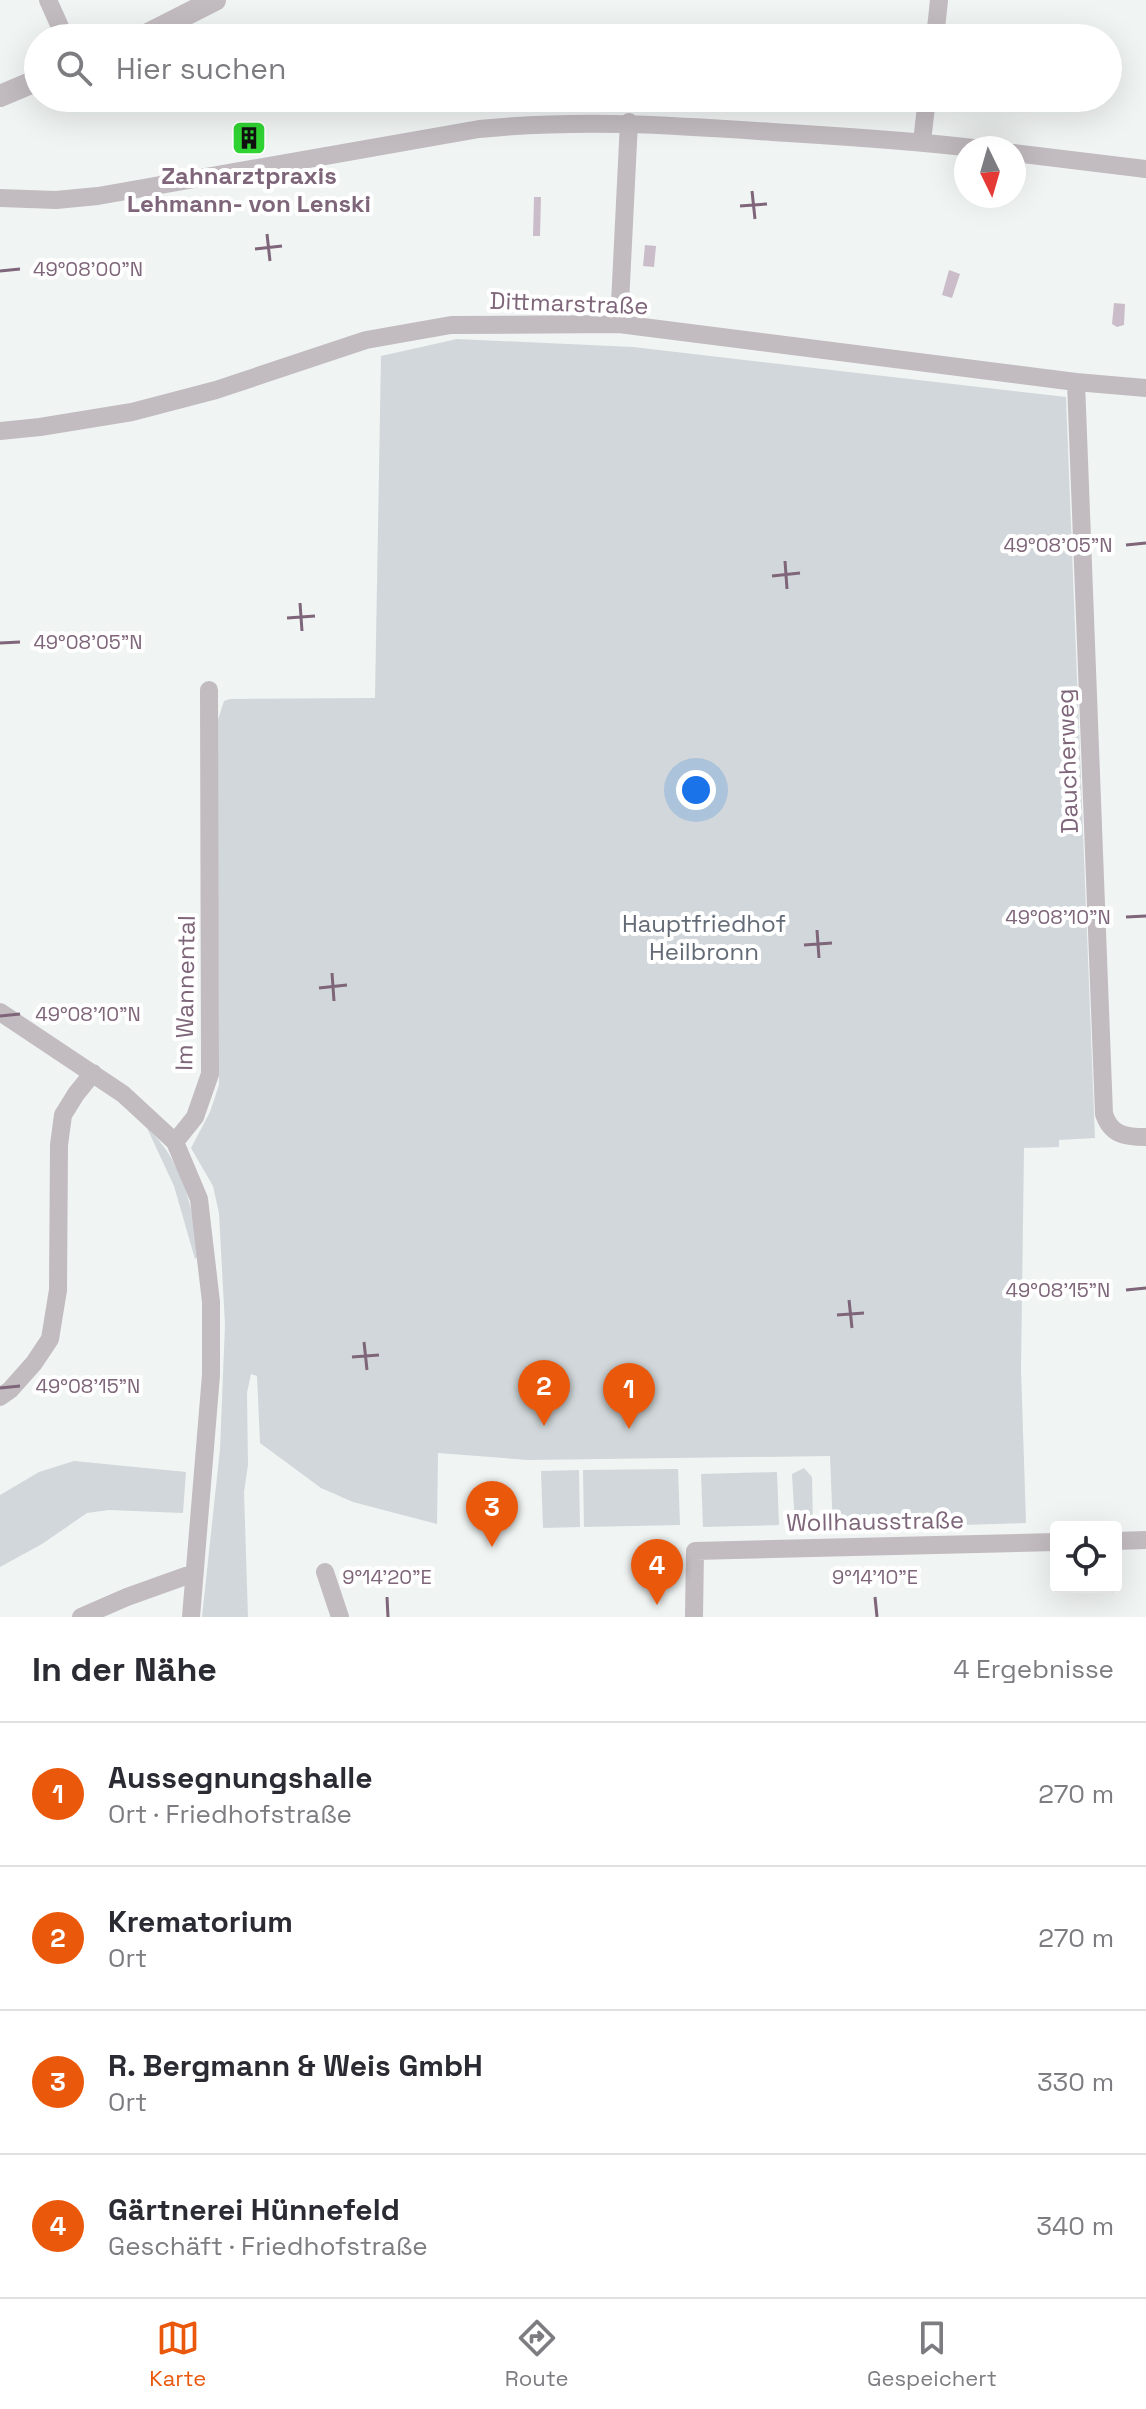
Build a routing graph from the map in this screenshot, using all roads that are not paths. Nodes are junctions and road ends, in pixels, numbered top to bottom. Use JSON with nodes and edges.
{"nodes":[{"id":1,"x":48,"y":0,"type":"edge"},
{"id":2,"x":215,"y":0,"type":"edge"},
{"id":3,"x":939,"y":0,"type":"edge"},
{"id":4,"x":59,"y":24,"type":"edge"},
{"id":5,"x":168,"y":24,"type":"edge"},
{"id":6,"x":936,"y":24,"type":"edge"},
{"id":7,"x":24,"y":86,"type":"edge"},
{"id":8,"x":0,"y":96,"type":"edge"},
{"id":9,"x":925,"y":112,"type":"edge"},
{"id":10,"x":629,"y":122,"type":"junction"},
{"id":11,"x":922,"y":142,"type":"junction"},
{"id":12,"x":954,"y":146,"type":"edge"},
{"id":13,"x":1026,"y":154,"type":"edge"},
{"id":14,"x":1146,"y":169,"type":"edge"},
{"id":15,"x":0,"y":198,"type":"edge"},
{"id":16,"x":619,"y":324,"type":"junction"},
{"id":17,"x":1076,"y":382,"type":"junction"},
{"id":18,"x":1146,"y":388,"type":"edge"},
{"id":19,"x":0,"y":431,"type":"edge"},
{"id":20,"x":209,"y":690,"type":"dead end"},
{"id":21,"x":0,"y":1012,"type":"edge"},
{"id":22,"x":93,"y":1073,"type":"junction"},
{"id":23,"x":1146,"y":1137,"type":"edge"},
{"id":24,"x":175,"y":1142,"type":"junction"},
{"id":25,"x":0,"y":1397,"type":"edge"},
{"id":26,"x":1146,"y":1540,"type":"edge"},
{"id":27,"x":1122,"y":1541,"type":"edge"},
{"id":28,"x":1050,"y":1542,"type":"edge"},
{"id":29,"x":325,"y":1572,"type":"dead end"},
{"id":30,"x":194,"y":1573,"type":"junction"},
{"id":31,"x":81,"y":1617,"type":"edge"},
{"id":32,"x":191,"y":1617,"type":"edge"},
{"id":33,"x":340,"y":1617,"type":"edge"},
{"id":34,"x":694,"y":1617,"type":"edge"}],
"edges":[{"from":1,"to":4,"type":"street"},
{"from":2,"to":5,"type":"street"},
{"from":3,"to":6,"type":"street"},
{"from":7,"to":8,"type":"street"},
{"from":9,"to":11,"type":"street"},
{"from":10,"to":11,"type":"street"},
{"from":10,"to":15,"type":"street"},
{"from":10,"to":16,"type":"street"},
{"from":11,"to":12,"type":"street"},
{"from":13,"to":14,"type":"street"},
{"from":16,"to":17,"type":"street","name":"Dittmarstraße"},
{"from":16,"to":19,"type":"street","name":"Dittmarstraße"},
{"from":17,"to":18,"type":"street","name":"Dittmarstraße"},
{"from":17,"to":23,"type":"street","name":"Daucherweg"},
{"from":20,"to":24,"type":"street","name":"Im Wannental"},
{"from":21,"to":22,"type":"street"},
{"from":22,"to":24,"type":"street"},
{"from":22,"to":25,"type":"street"},
{"from":24,"to":30,"type":"street"},
{"from":26,"to":27,"type":"street"},
{"from":28,"to":34,"type":"street","name":"Wollhausstraße"},
{"from":29,"to":33,"type":"street"},
{"from":30,"to":31,"type":"street"},
{"from":30,"to":32,"type":"street"}]}
